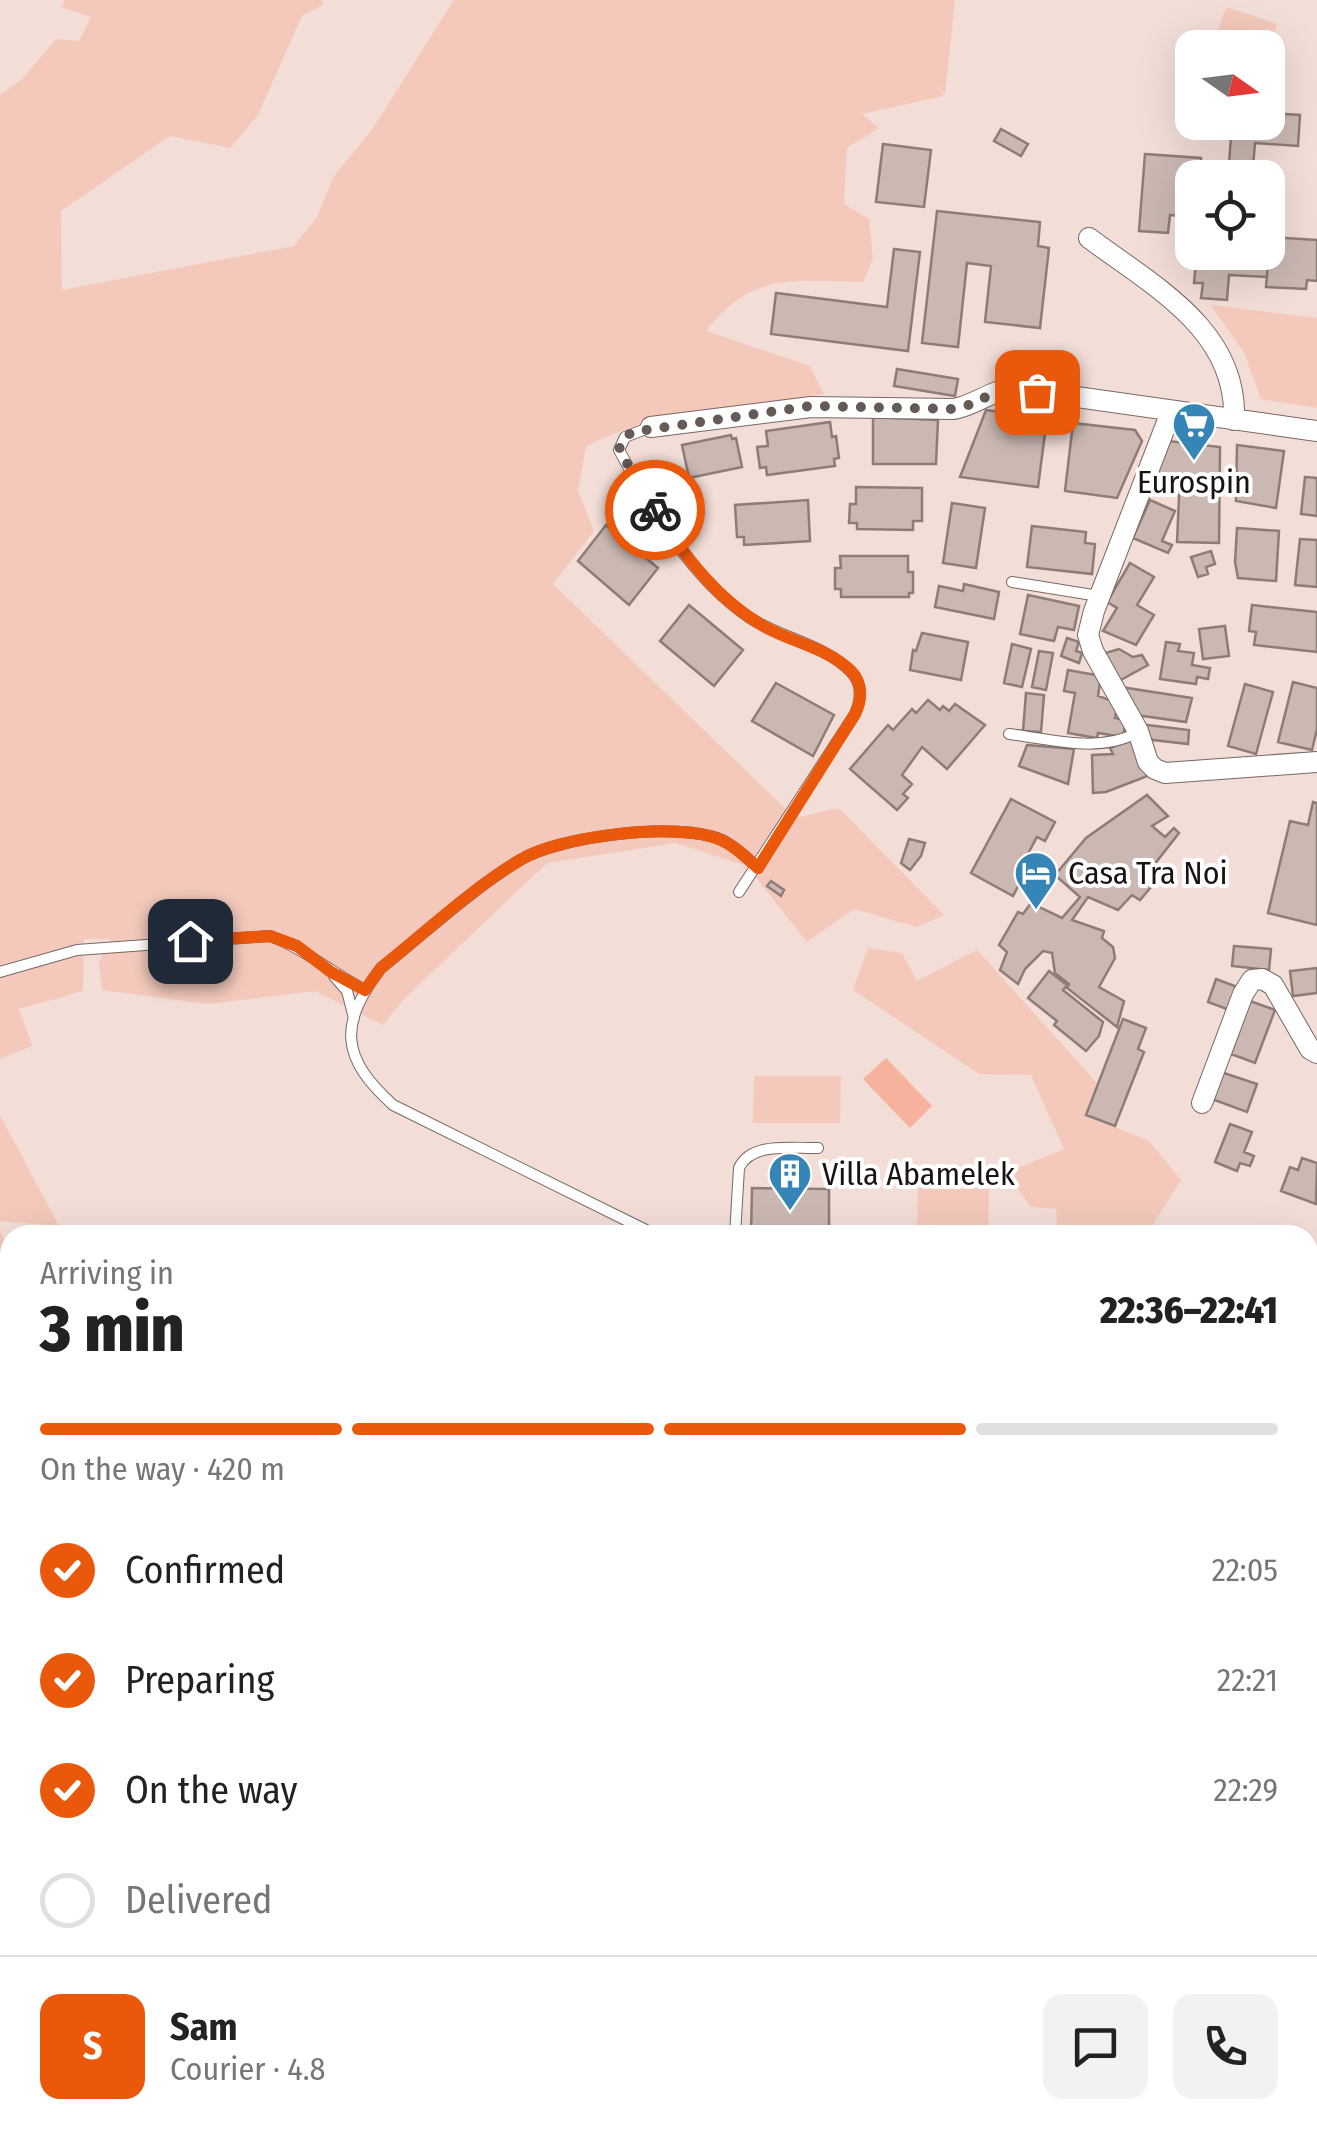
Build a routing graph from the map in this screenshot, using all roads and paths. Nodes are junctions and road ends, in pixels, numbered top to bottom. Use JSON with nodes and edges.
{"nodes":[{"id":1,"x":1089,"y":238,"type":"dead end"},
{"id":2,"x":1171,"y":412,"type":"junction"},
{"id":3,"x":1234,"y":420,"type":"junction"},
{"id":4,"x":651,"y":427,"type":"joint"},
{"id":5,"x":1317,"y":431,"type":"edge"},
{"id":6,"x":1012,"y":582,"type":"dead end"},
{"id":7,"x":1099,"y":596,"type":"junction"},
{"id":8,"x":1138,"y":732,"type":"junction"},
{"id":9,"x":1009,"y":734,"type":"dead end"},
{"id":10,"x":1317,"y":762,"type":"edge"},
{"id":11,"x":758,"y":868,"type":"junction"},
{"id":12,"x":739,"y":892,"type":"dead end"},
{"id":13,"x":0,"y":972,"type":"edge"},
{"id":14,"x":331,"y":972,"type":"junction"},
{"id":15,"x":365,"y":990,"type":"junction"},
{"id":16,"x":354,"y":1019,"type":"junction"},
{"id":17,"x":1317,"y":1053,"type":"edge"},
{"id":18,"x":1202,"y":1104,"type":"dead end"},
{"id":19,"x":818,"y":1148,"type":"dead end"},
{"id":20,"x":636,"y":1225,"type":"edge"},
{"id":21,"x":735,"y":1225,"type":"edge"}],
"edges":[{"from":1,"to":3,"type":"street"},
{"from":2,"to":3,"type":"street"},
{"from":2,"to":4,"type":"street"},
{"from":2,"to":7,"type":"street"},
{"from":3,"to":5,"type":"street"},
{"from":4,"to":11,"type":"lane"},
{"from":6,"to":7,"type":"lane"},
{"from":7,"to":8,"type":"street"},
{"from":8,"to":9,"type":"lane"},
{"from":8,"to":10,"type":"street"},
{"from":11,"to":12,"type":"lane"},
{"from":11,"to":15,"type":"lane"},
{"from":13,"to":14,"type":"lane"},
{"from":14,"to":15,"type":"lane"},
{"from":14,"to":16,"type":"lane"},
{"from":15,"to":16,"type":"lane"},
{"from":16,"to":20,"type":"lane"},
{"from":17,"to":18,"type":"street"},
{"from":19,"to":21,"type":"lane"}]}
